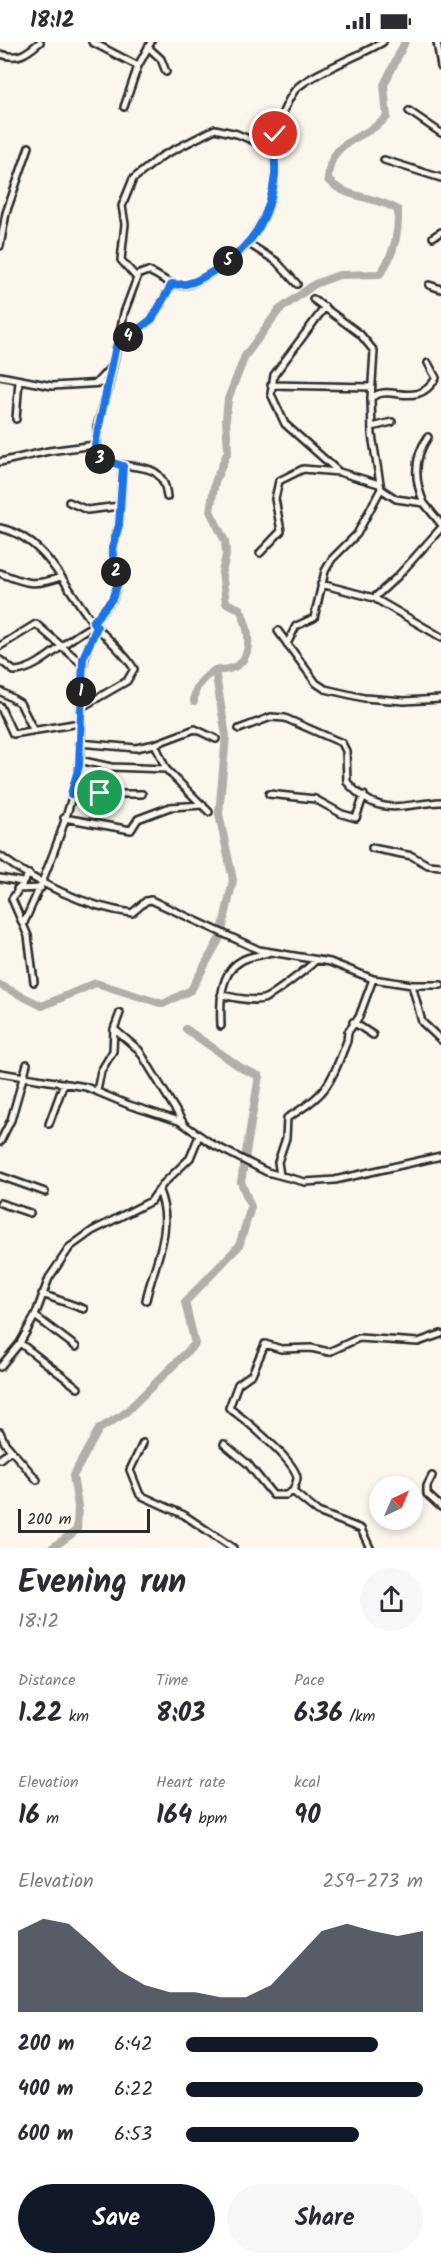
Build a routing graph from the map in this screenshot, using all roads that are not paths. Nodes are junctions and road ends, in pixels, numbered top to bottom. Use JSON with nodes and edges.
{"nodes":[{"id":1,"x":40,"y":42,"type":"edge"},
{"id":2,"x":92,"y":42,"type":"edge"},
{"id":3,"x":383,"y":42,"type":"edge"},
{"id":4,"x":437,"y":42,"type":"edge"},
{"id":5,"x":149,"y":45,"type":"edge"},
{"id":6,"x":0,"y":54,"type":"edge"},
{"id":7,"x":138,"y":66,"type":"junction"},
{"id":8,"x":441,"y":67,"type":"edge"},
{"id":9,"x":166,"y":72,"type":"dead end"},
{"id":10,"x":124,"y":107,"type":"dead end"},
{"id":11,"x":409,"y":111,"type":"dead end"},
{"id":12,"x":441,"y":133,"type":"edge"},
{"id":13,"x":29,"y":147,"type":"dead end"},
{"id":14,"x":273,"y":149,"type":"junction"},
{"id":15,"x":384,"y":160,"type":"dead end"},
{"id":16,"x":441,"y":178,"type":"edge"},
{"id":17,"x":441,"y":232,"type":"edge"},
{"id":18,"x":433,"y":237,"type":"dead end"},
{"id":19,"x":249,"y":244,"type":"junction"},
{"id":20,"x":0,"y":246,"type":"edge"},
{"id":21,"x":137,"y":275,"type":"junction"},
{"id":22,"x":172,"y":284,"type":"junction"},
{"id":23,"x":297,"y":284,"type":"dead end"},
{"id":24,"x":429,"y":285,"type":"dead end"},
{"id":25,"x":441,"y":289,"type":"edge"},
{"id":26,"x":314,"y":299,"type":"dead end"},
{"id":27,"x":325,"y":307,"type":"junction"},
{"id":28,"x":116,"y":346,"type":"junction"},
{"id":29,"x":114,"y":363,"type":"junction"},
{"id":30,"x":428,"y":363,"type":"dead end"},
{"id":31,"x":0,"y":376,"type":"edge"},
{"id":32,"x":438,"y":378,"type":"edge"},
{"id":33,"x":20,"y":380,"type":"junction"},
{"id":34,"x":98,"y":381,"type":"junction"},
{"id":35,"x":270,"y":386,"type":"junction"},
{"id":36,"x":371,"y":387,"type":"junction"},
{"id":37,"x":108,"y":388,"type":"junction"},
{"id":38,"x":370,"y":398,"type":"junction"},
{"id":39,"x":16,"y":419,"type":"dead end"},
{"id":40,"x":393,"y":422,"type":"dead end"},
{"id":41,"x":372,"y":427,"type":"junction"},
{"id":42,"x":429,"y":437,"type":"dead end"},
{"id":43,"x":95,"y":445,"type":"junction"},
{"id":44,"x":0,"y":462,"type":"edge"},
{"id":45,"x":123,"y":466,"type":"junction"},
{"id":46,"x":339,"y":472,"type":"junction"},
{"id":47,"x":380,"y":487,"type":"junction"},
{"id":48,"x":167,"y":497,"type":"dead end"},
{"id":49,"x":69,"y":502,"type":"dead end"},
{"id":50,"x":424,"y":503,"type":"junction"},
{"id":51,"x":120,"y":506,"type":"junction"},
{"id":52,"x":441,"y":526,"type":"edge"},
{"id":53,"x":0,"y":528,"type":"edge"},
{"id":54,"x":260,"y":553,"type":"dead end"},
{"id":55,"x":0,"y":573,"type":"edge"},
{"id":56,"x":61,"y":577,"type":"junction"},
{"id":57,"x":321,"y":584,"type":"junction"},
{"id":58,"x":374,"y":598,"type":"junction"},
{"id":59,"x":95,"y":625,"type":"junction"},
{"id":60,"x":278,"y":631,"type":"dead end"},
{"id":61,"x":441,"y":637,"type":"edge"},
{"id":62,"x":287,"y":644,"type":"junction"},
{"id":63,"x":60,"y":645,"type":"junction"},
{"id":64,"x":0,"y":646,"type":"edge"},
{"id":65,"x":0,"y":660,"type":"edge"},
{"id":66,"x":82,"y":664,"type":"junction"},
{"id":67,"x":0,"y":691,"type":"edge"},
{"id":68,"x":441,"y":699,"type":"edge"},
{"id":69,"x":0,"y":706,"type":"edge"},
{"id":70,"x":82,"y":707,"type":"junction"},
{"id":71,"x":80,"y":723,"type":"junction"},
{"id":72,"x":33,"y":729,"type":"junction"},
{"id":73,"x":238,"y":729,"type":"dead end"},
{"id":74,"x":216,"y":739,"type":"dead end"},
{"id":75,"x":79,"y":743,"type":"junction"},
{"id":76,"x":155,"y":744,"type":"junction"},
{"id":77,"x":79,"y":760,"type":"junction"},
{"id":78,"x":166,"y":769,"type":"junction"},
{"id":79,"x":71,"y":794,"type":"junction"},
{"id":80,"x":142,"y":794,"type":"dead end"},
{"id":81,"x":269,"y":794,"type":"dead end"},
{"id":82,"x":364,"y":795,"type":"junction"},
{"id":83,"x":441,"y":802,"type":"edge"},
{"id":84,"x":203,"y":805,"type":"junction"},
{"id":85,"x":208,"y":812,"type":"dead end"},
{"id":86,"x":64,"y":818,"type":"junction"},
{"id":87,"x":372,"y":848,"type":"dead end"},
{"id":88,"x":0,"y":856,"type":"edge"},
{"id":89,"x":441,"y":866,"type":"edge"},
{"id":90,"x":29,"y":874,"type":"junction"},
{"id":91,"x":0,"y":878,"type":"edge"},
{"id":92,"x":22,"y":882,"type":"junction"},
{"id":93,"x":42,"y":885,"type":"junction"},
{"id":94,"x":17,"y":889,"type":"junction"},
{"id":95,"x":23,"y":925,"type":"junction"},
{"id":96,"x":269,"y":953,"type":"junction"},
{"id":97,"x":315,"y":961,"type":"junction"},
{"id":98,"x":374,"y":979,"type":"junction"},
{"id":99,"x":34,"y":982,"type":"dead end"},
{"id":100,"x":412,"y":985,"type":"junction"},
{"id":101,"x":441,"y":985,"type":"edge"},
{"id":102,"x":221,"y":995,"type":"junction"},
{"id":103,"x":120,"y":1014,"type":"dead end"},
{"id":104,"x":353,"y":1022,"type":"junction"},
{"id":105,"x":221,"y":1026,"type":"dead end"},
{"id":106,"x":114,"y":1029,"type":"junction"},
{"id":107,"x":373,"y":1035,"type":"dead end"},
{"id":108,"x":441,"y":1040,"type":"edge"},
{"id":109,"x":27,"y":1064,"type":"dead end"},
{"id":110,"x":0,"y":1073,"type":"edge"},
{"id":111,"x":22,"y":1078,"type":"junction"},
{"id":112,"x":64,"y":1083,"type":"junction"},
{"id":113,"x":97,"y":1091,"type":"junction"},
{"id":114,"x":49,"y":1124,"type":"dead end"},
{"id":115,"x":184,"y":1126,"type":"junction"},
{"id":116,"x":199,"y":1136,"type":"junction"},
{"id":117,"x":0,"y":1142,"type":"edge"},
{"id":118,"x":441,"y":1156,"type":"edge"},
{"id":119,"x":280,"y":1175,"type":"junction"},
{"id":120,"x":0,"y":1176,"type":"edge"},
{"id":121,"x":159,"y":1191,"type":"junction"},
{"id":122,"x":45,"y":1192,"type":"dead end"},
{"id":123,"x":0,"y":1203,"type":"edge"},
{"id":124,"x":30,"y":1214,"type":"dead end"},
{"id":125,"x":42,"y":1294,"type":"junction"},
{"id":126,"x":146,"y":1300,"type":"dead end"},
{"id":127,"x":84,"y":1309,"type":"dead end"},
{"id":128,"x":35,"y":1316,"type":"junction"},
{"id":129,"x":441,"y":1334,"type":"edge"},
{"id":130,"x":20,"y":1342,"type":"junction"},
{"id":131,"x":76,"y":1347,"type":"dead end"},
{"id":132,"x":0,"y":1366,"type":"edge"},
{"id":133,"x":78,"y":1388,"type":"dead end"},
{"id":134,"x":0,"y":1432,"type":"edge"},
{"id":135,"x":143,"y":1443,"type":"dead end"},
{"id":136,"x":224,"y":1444,"type":"dead end"},
{"id":137,"x":11,"y":1450,"type":"junction"},
{"id":138,"x":0,"y":1460,"type":"edge"},
{"id":139,"x":432,"y":1476,"type":"dead end"},
{"id":140,"x":37,"y":1480,"type":"dead end"},
{"id":141,"x":293,"y":1491,"type":"junction"},
{"id":142,"x":441,"y":1507,"type":"edge"},
{"id":143,"x":233,"y":1548,"type":"edge"},
{"id":144,"x":370,"y":1548,"type":"edge"}],
"edges":[{"from":1,"to":6,"type":"street"},
{"from":2,"to":7,"type":"street"},
{"from":3,"to":14,"type":"street"},
{"from":4,"to":8,"type":"street"},
{"from":5,"to":7,"type":"street"},
{"from":5,"to":9,"type":"street"},
{"from":7,"to":10,"type":"street"},
{"from":11,"to":12,"type":"street"},
{"from":13,"to":20,"type":"street"},
{"from":14,"to":19,"type":"street"},
{"from":14,"to":21,"type":"street"},
{"from":15,"to":16,"type":"street"},
{"from":17,"to":18,"type":"street"},
{"from":19,"to":22,"type":"street"},
{"from":19,"to":23,"type":"street"},
{"from":21,"to":22,"type":"street"},
{"from":21,"to":28,"type":"street"},
{"from":22,"to":28,"type":"street"},
{"from":24,"to":25,"type":"street"},
{"from":26,"to":27,"type":"street"},
{"from":27,"to":35,"type":"street"},
{"from":27,"to":36,"type":"street"},
{"from":28,"to":29,"type":"street"},
{"from":29,"to":34,"type":"street"},
{"from":29,"to":37,"type":"street"},
{"from":30,"to":32,"type":"street"},
{"from":31,"to":33,"type":"street"},
{"from":32,"to":38,"type":"street"},
{"from":33,"to":34,"type":"street"},
{"from":33,"to":39,"type":"street"},
{"from":34,"to":37,"type":"street"},
{"from":35,"to":36,"type":"street"},
{"from":35,"to":46,"type":"street"},
{"from":36,"to":38,"type":"street"},
{"from":37,"to":43,"type":"street"},
{"from":38,"to":41,"type":"street"},
{"from":40,"to":41,"type":"street"},
{"from":41,"to":47,"type":"street"},
{"from":42,"to":50,"type":"street"},
{"from":43,"to":44,"type":"street"},
{"from":43,"to":45,"type":"street"},
{"from":45,"to":48,"type":"street"},
{"from":45,"to":51,"type":"street"},
{"from":46,"to":47,"type":"street"},
{"from":46,"to":54,"type":"street"},
{"from":47,"to":50,"type":"street"},
{"from":47,"to":57,"type":"street"},
{"from":49,"to":51,"type":"street"},
{"from":50,"to":52,"type":"street"},
{"from":51,"to":59,"type":"street"},
{"from":52,"to":58,"type":"street"},
{"from":53,"to":56,"type":"street"},
{"from":55,"to":56,"type":"street"},
{"from":56,"to":59,"type":"street"},
{"from":57,"to":58,"type":"street"},
{"from":57,"to":62,"type":"street"},
{"from":58,"to":61,"type":"street"},
{"from":59,"to":63,"type":"street"},
{"from":59,"to":66,"type":"street"},
{"from":59,"to":70,"type":"street"},
{"from":60,"to":62,"type":"street"},
{"from":62,"to":68,"type":"street"},
{"from":63,"to":64,"type":"street"},
{"from":63,"to":65,"type":"street"},
{"from":63,"to":66,"type":"street"},
{"from":66,"to":70,"type":"street"},
{"from":67,"to":72,"type":"street"},
{"from":69,"to":72,"type":"street"},
{"from":70,"to":71,"type":"street"},
{"from":71,"to":72,"type":"street"},
{"from":71,"to":75,"type":"street"},
{"from":73,"to":82,"type":"street"},
{"from":74,"to":76,"type":"street"},
{"from":75,"to":76,"type":"street"},
{"from":75,"to":77,"type":"street"},
{"from":76,"to":78,"type":"street"},
{"from":77,"to":78,"type":"street"},
{"from":77,"to":79,"type":"street"},
{"from":78,"to":84,"type":"street"},
{"from":79,"to":80,"type":"street"},
{"from":79,"to":86,"type":"street"},
{"from":81,"to":82,"type":"street"},
{"from":82,"to":83,"type":"street"},
{"from":84,"to":85,"type":"street"},
{"from":84,"to":86,"type":"street"},
{"from":86,"to":93,"type":"street"},
{"from":87,"to":89,"type":"street"},
{"from":88,"to":90,"type":"street"},
{"from":90,"to":92,"type":"street"},
{"from":90,"to":93,"type":"street"},
{"from":91,"to":92,"type":"street"},
{"from":92,"to":94,"type":"street"},
{"from":93,"to":94,"type":"street"},
{"from":93,"to":95,"type":"street"},
{"from":93,"to":96,"type":"street"},
{"from":94,"to":95,"type":"street"},
{"from":95,"to":99,"type":"street"},
{"from":96,"to":97,"type":"street"},
{"from":96,"to":102,"type":"street"},
{"from":97,"to":98,"type":"street"},
{"from":97,"to":102,"type":"street"},
{"from":98,"to":100,"type":"street"},
{"from":98,"to":104,"type":"street"},
{"from":100,"to":101,"type":"street"},
{"from":100,"to":108,"type":"street"},
{"from":102,"to":105,"type":"street"},
{"from":103,"to":106,"type":"street"},
{"from":104,"to":107,"type":"street"},
{"from":104,"to":119,"type":"street"},
{"from":106,"to":113,"type":"street"},
{"from":106,"to":115,"type":"street"},
{"from":109,"to":111,"type":"street"},
{"from":110,"to":111,"type":"street"},
{"from":111,"to":112,"type":"street"},
{"from":111,"to":117,"type":"street"},
{"from":112,"to":113,"type":"street"},
{"from":112,"to":114,"type":"street"},
{"from":113,"to":115,"type":"street"},
{"from":115,"to":116,"type":"street"},
{"from":116,"to":119,"type":"street"},
{"from":116,"to":121,"type":"street"},
{"from":118,"to":119,"type":"street"},
{"from":120,"to":122,"type":"street"},
{"from":121,"to":125,"type":"street"},
{"from":121,"to":126,"type":"street"},
{"from":123,"to":124,"type":"street"},
{"from":125,"to":127,"type":"street"},
{"from":125,"to":128,"type":"street"},
{"from":128,"to":130,"type":"street"},
{"from":128,"to":131,"type":"street"},
{"from":129,"to":141,"type":"street"},
{"from":130,"to":132,"type":"street"},
{"from":130,"to":133,"type":"street"},
{"from":134,"to":137,"type":"street"},
{"from":135,"to":143,"type":"street"},
{"from":136,"to":141,"type":"street"},
{"from":137,"to":138,"type":"street"},
{"from":137,"to":140,"type":"street"},
{"from":139,"to":142,"type":"street"},
{"from":141,"to":144,"type":"street"}]}
